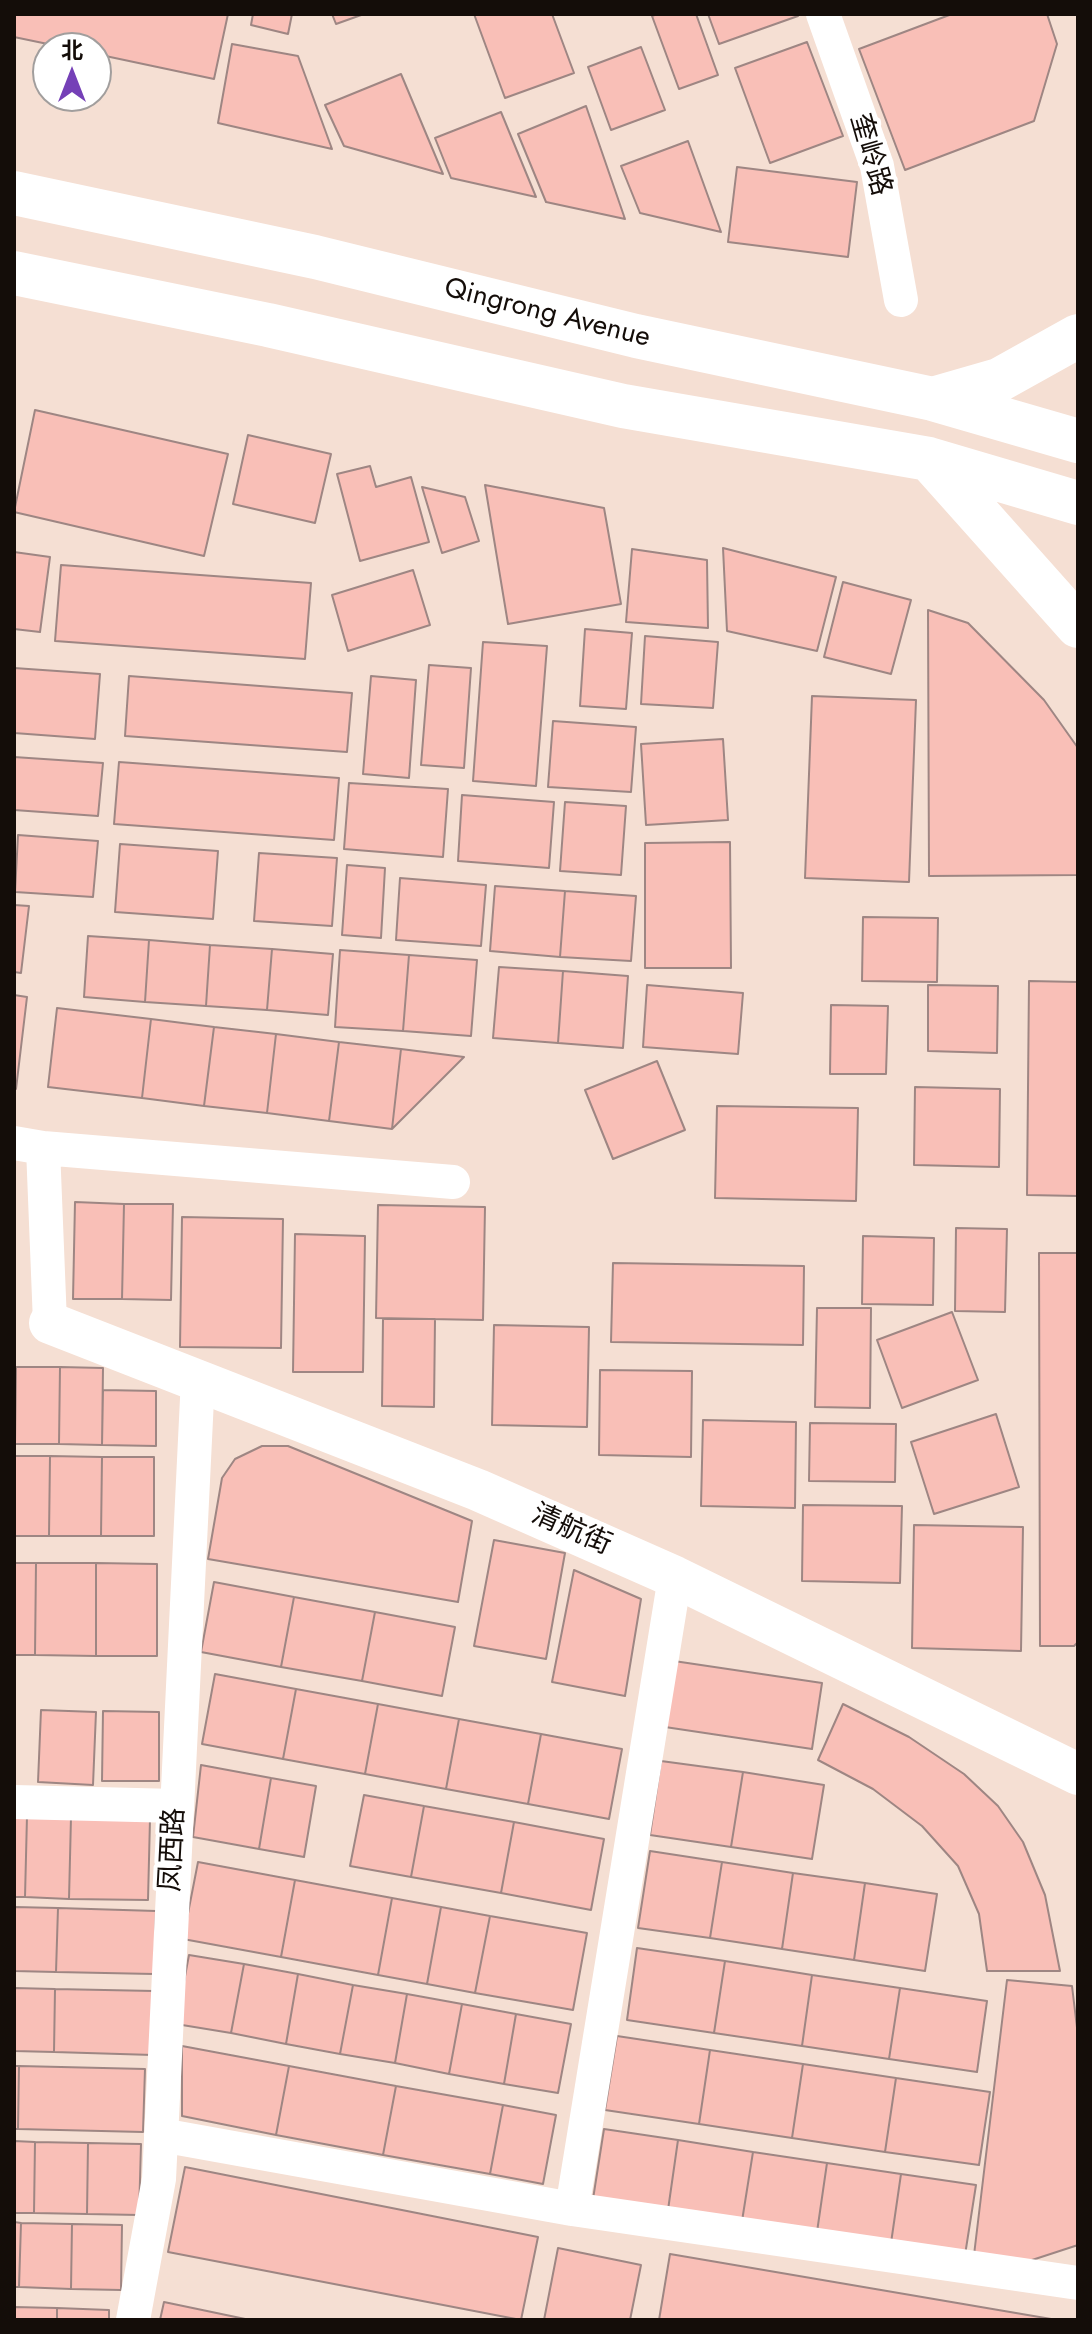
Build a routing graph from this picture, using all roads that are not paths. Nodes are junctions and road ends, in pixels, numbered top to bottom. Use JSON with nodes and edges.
{"nodes":[{"id":1,"x":823,"y":14,"type":"edge"},
{"id":2,"x":14,"y":193,"type":"edge"},
{"id":3,"x":14,"y":273,"type":"edge"},
{"id":4,"x":901,"y":300,"type":"dead end"},
{"id":5,"x":1078,"y":336,"type":"edge"},
{"id":6,"x":933,"y":399,"type":"junction"},
{"id":7,"x":1078,"y":441,"type":"edge"},
{"id":8,"x":929,"y":459,"type":"junction"},
{"id":9,"x":1078,"y":503,"type":"edge"},
{"id":10,"x":1078,"y":626,"type":"edge"},
{"id":11,"x":29,"y":1146,"type":"edge"},
{"id":12,"x":453,"y":1182,"type":"dead end"},
{"id":13,"x":50,"y":1323,"type":"joint"},
{"id":14,"x":198,"y":1378,"type":"junction"},
{"id":15,"x":675,"y":1577,"type":"junction"},
{"id":16,"x":1078,"y":1774,"type":"edge"},
{"id":17,"x":14,"y":1802,"type":"edge"},
{"id":18,"x":177,"y":1806,"type":"junction"},
{"id":19,"x":161,"y":2135,"type":"junction"},
{"id":20,"x":572,"y":2209,"type":"junction"},
{"id":21,"x":1078,"y":2283,"type":"edge"},
{"id":22,"x":133,"y":2320,"type":"edge"}],
"edges":[{"from":1,"to":4,"type":"street","name":"奎岭路"},
{"from":2,"to":6,"type":"main road","name":"Qingrong Avenue"},
{"from":3,"to":8,"type":"main road"},
{"from":5,"to":6,"type":"main road"},
{"from":6,"to":7,"type":"main road","name":"Qingrong Avenue"},
{"from":8,"to":9,"type":"main road"},
{"from":8,"to":10,"type":"main road"},
{"from":11,"to":12,"type":"street"},
{"from":11,"to":13,"type":"street"},
{"from":13,"to":14,"type":"street","name":"清航街"},
{"from":14,"to":15,"type":"street","name":"清航街"},
{"from":14,"to":18,"type":"street","name":"凤西路"},
{"from":15,"to":16,"type":"street","name":"清航街"},
{"from":15,"to":20,"type":"street"},
{"from":17,"to":18,"type":"street"},
{"from":18,"to":19,"type":"street","name":"凤西路"},
{"from":19,"to":20,"type":"street"},
{"from":19,"to":22,"type":"street","name":"凤西路"},
{"from":20,"to":21,"type":"street"}]}
